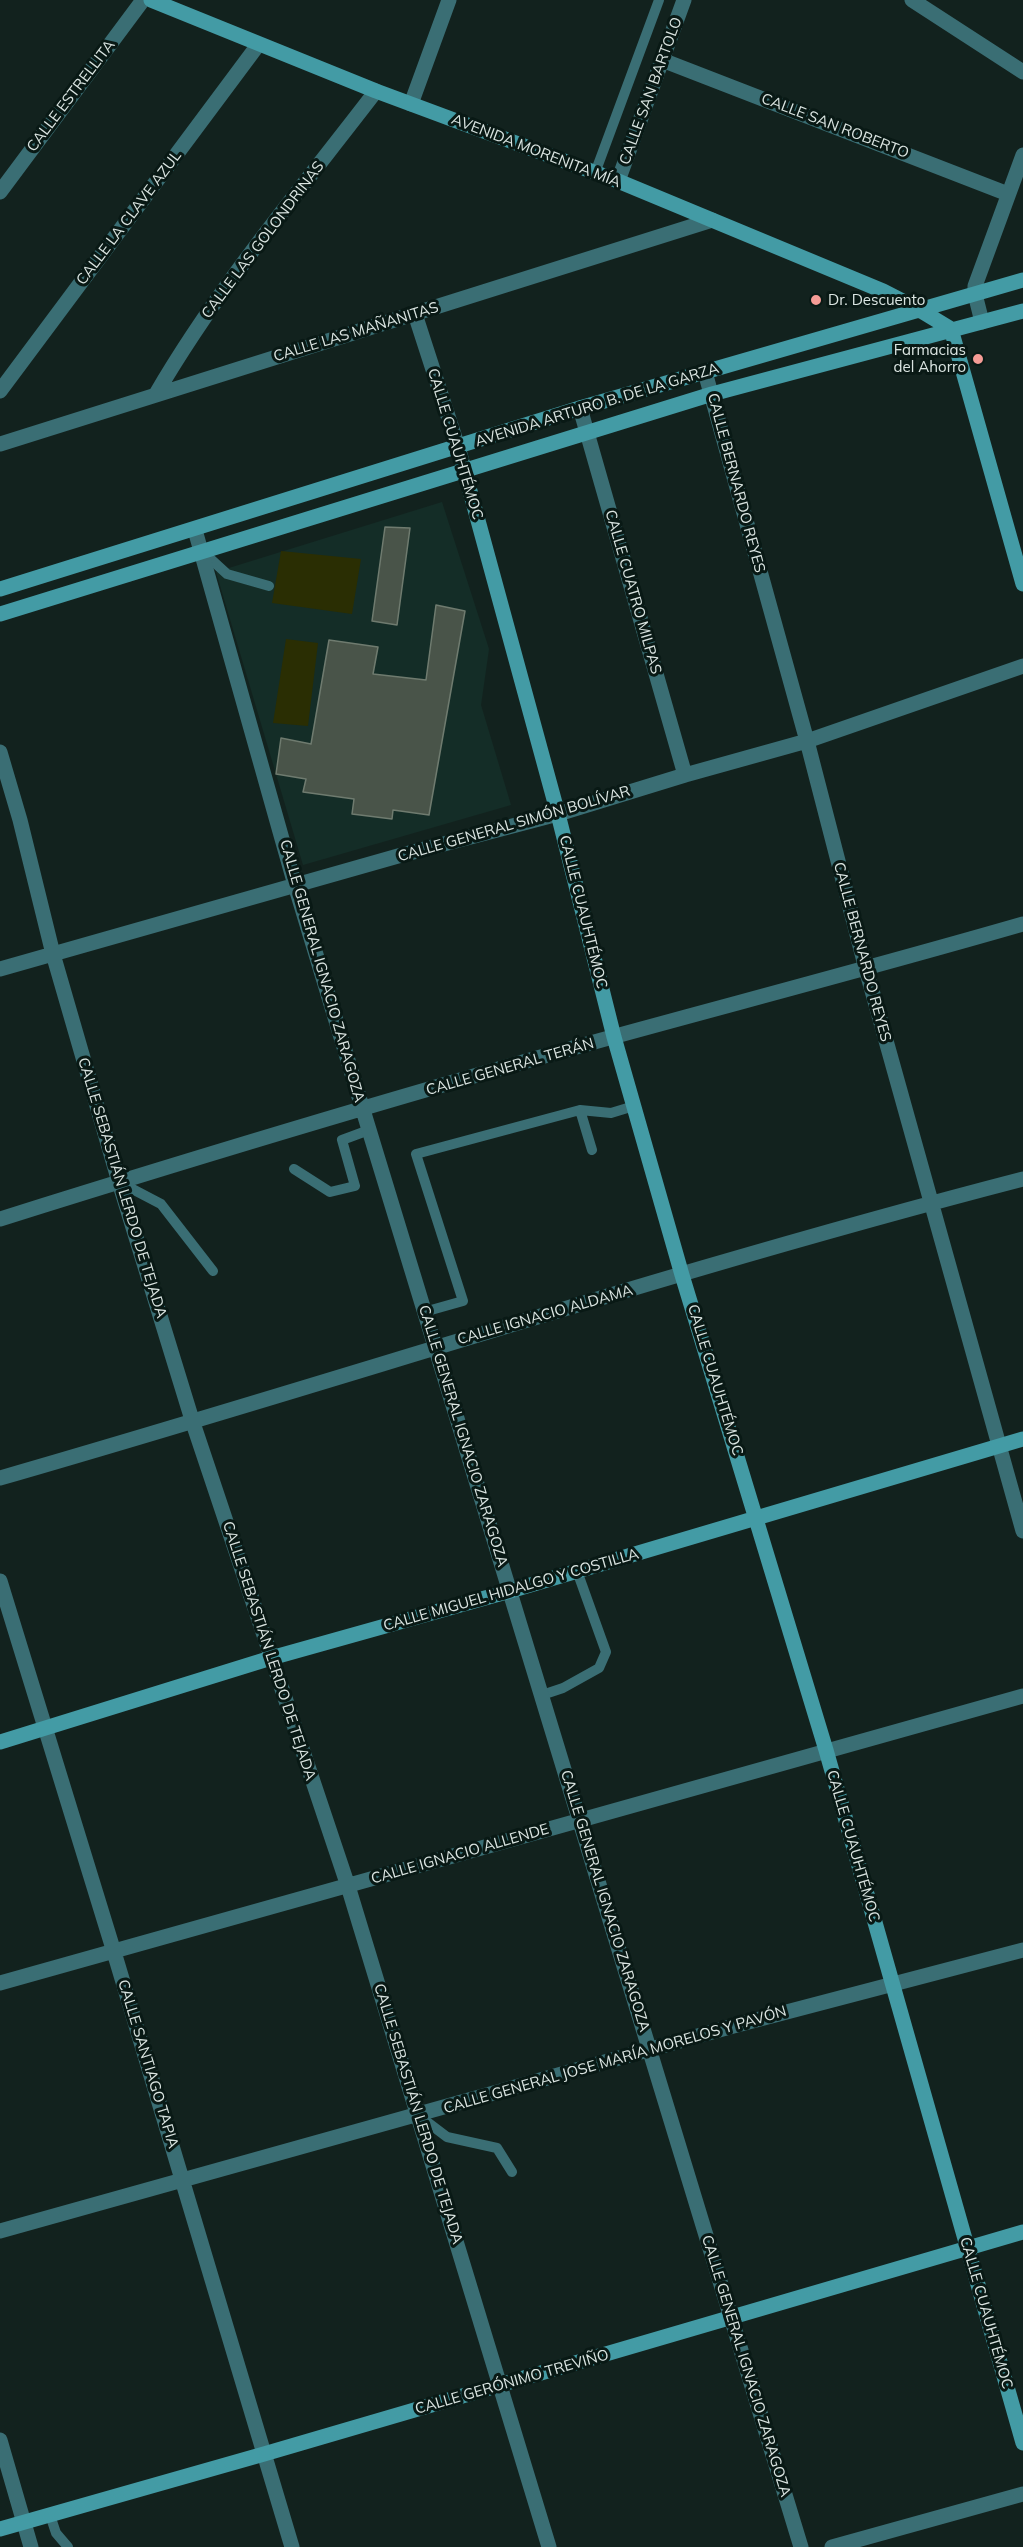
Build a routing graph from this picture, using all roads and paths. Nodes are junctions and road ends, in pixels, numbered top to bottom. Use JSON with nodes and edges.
{"nodes":[{"id":1,"x":143,"y":0,"type":"edge"},
{"id":2,"x":151,"y":0,"type":"edge"},
{"id":3,"x":449,"y":0,"type":"edge"},
{"id":4,"x":659,"y":0,"type":"edge"},
{"id":5,"x":684,"y":0,"type":"edge"},
{"id":6,"x":912,"y":0,"type":"edge"},
{"id":7,"x":258,"y":45,"type":"junction"},
{"id":8,"x":662,"y":60,"type":"junction"},
{"id":9,"x":1023,"y":72,"type":"edge"},
{"id":10,"x":376,"y":91,"type":"junction"},
{"id":11,"x":411,"y":104,"type":"junction"},
{"id":12,"x":1023,"y":155,"type":"edge"},
{"id":13,"x":595,"y":173,"type":"junction"},
{"id":14,"x":618,"y":181,"type":"junction"},
{"id":15,"x":0,"y":192,"type":"edge"},
{"id":16,"x":1008,"y":194,"type":"junction"},
{"id":17,"x":712,"y":220,"type":"junction"},
{"id":18,"x":1023,"y":280,"type":"edge"},
{"id":19,"x":975,"y":294,"type":"junction"},
{"id":20,"x":918,"y":309,"type":"junction"},
{"id":21,"x":1023,"y":311,"type":"edge"},
{"id":22,"x":415,"y":314,"type":"junction"},
{"id":23,"x":982,"y":322,"type":"junction"},
{"id":24,"x":951,"y":329,"type":"junction"},
{"id":25,"x":705,"y":372,"type":"junction"},
{"id":26,"x":0,"y":391,"type":"edge"},
{"id":27,"x":156,"y":394,"type":"junction"},
{"id":28,"x":712,"y":394,"type":"junction"},
{"id":29,"x":580,"y":408,"type":"junction"},
{"id":30,"x":587,"y":432,"type":"junction"},
{"id":31,"x":0,"y":444,"type":"edge"},
{"id":32,"x":458,"y":447,"type":"junction"},
{"id":33,"x":464,"y":470,"type":"junction"},
{"id":34,"x":195,"y":530,"type":"junction"},
{"id":35,"x":203,"y":552,"type":"junction"},
{"id":36,"x":1023,"y":584,"type":"edge"},
{"id":37,"x":268,"y":586,"type":"dead end"},
{"id":38,"x":0,"y":589,"type":"edge"},
{"id":39,"x":0,"y":614,"type":"edge"},
{"id":40,"x":1023,"y":666,"type":"edge"},
{"id":41,"x":807,"y":741,"type":"junction"},
{"id":42,"x":0,"y":752,"type":"edge"},
{"id":43,"x":685,"y":775,"type":"junction"},
{"id":44,"x":558,"y":814,"type":"junction"},
{"id":45,"x":296,"y":885,"type":"junction"},
{"id":46,"x":1023,"y":924,"type":"edge"},
{"id":47,"x":53,"y":954,"type":"junction"},
{"id":48,"x":0,"y":969,"type":"edge"},
{"id":49,"x":866,"y":969,"type":"junction"},
{"id":50,"x":614,"y":1037,"type":"junction"},
{"id":51,"x":634,"y":1106,"type":"junction"},
{"id":52,"x":363,"y":1110,"type":"junction"},
{"id":53,"x":580,"y":1110,"type":"junction"},
{"id":54,"x":369,"y":1131,"type":"junction"},
{"id":55,"x":592,"y":1150,"type":"dead end"},
{"id":56,"x":294,"y":1169,"type":"dead end"},
{"id":57,"x":1023,"y":1179,"type":"edge"},
{"id":58,"x":119,"y":1182,"type":"junction"},
{"id":59,"x":932,"y":1203,"type":"junction"},
{"id":60,"x":0,"y":1219,"type":"edge"},
{"id":61,"x":213,"y":1271,"type":"dead end"},
{"id":62,"x":682,"y":1275,"type":"junction"},
{"id":63,"x":424,"y":1312,"type":"junction"},
{"id":64,"x":435,"y":1348,"type":"junction"},
{"id":65,"x":193,"y":1423,"type":"junction"},
{"id":66,"x":1023,"y":1439,"type":"edge"},
{"id":67,"x":999,"y":1446,"type":"junction"},
{"id":68,"x":0,"y":1478,"type":"edge"},
{"id":69,"x":758,"y":1518,"type":"junction"},
{"id":70,"x":1023,"y":1531,"type":"edge"},
{"id":71,"x":577,"y":1571,"type":"junction"},
{"id":72,"x":0,"y":1581,"type":"edge"},
{"id":73,"x":510,"y":1591,"type":"junction"},
{"id":74,"x":271,"y":1658,"type":"junction"},
{"id":75,"x":542,"y":1695,"type":"junction"},
{"id":76,"x":1023,"y":1696,"type":"edge"},
{"id":77,"x":46,"y":1730,"type":"junction"},
{"id":78,"x":0,"y":1742,"type":"edge"},
{"id":79,"x":826,"y":1750,"type":"junction"},
{"id":80,"x":580,"y":1819,"type":"junction"},
{"id":81,"x":348,"y":1886,"type":"junction"},
{"id":82,"x":1023,"y":1950,"type":"edge"},
{"id":83,"x":114,"y":1952,"type":"junction"},
{"id":84,"x":0,"y":1983,"type":"edge"},
{"id":85,"x":892,"y":1984,"type":"junction"},
{"id":86,"x":651,"y":2050,"type":"junction"},
{"id":87,"x":418,"y":2115,"type":"junction"},
{"id":88,"x":512,"y":2172,"type":"dead end"},
{"id":89,"x":182,"y":2179,"type":"junction"},
{"id":90,"x":0,"y":2231,"type":"edge"},
{"id":91,"x":1023,"y":2232,"type":"edge"},
{"id":92,"x":967,"y":2248,"type":"junction"},
{"id":93,"x":730,"y":2318,"type":"junction"},
{"id":94,"x":501,"y":2385,"type":"junction"},
{"id":95,"x":0,"y":2440,"type":"edge"},
{"id":96,"x":1023,"y":2444,"type":"edge"},
{"id":97,"x":264,"y":2454,"type":"junction"},
{"id":98,"x":1023,"y":2494,"type":"edge"},
{"id":99,"x":50,"y":2515,"type":"junction"},
{"id":100,"x":24,"y":2522,"type":"junction"},
{"id":101,"x":0,"y":2529,"type":"edge"},
{"id":102,"x":31,"y":2547,"type":"edge"},
{"id":103,"x":68,"y":2547,"type":"edge"},
{"id":104,"x":292,"y":2547,"type":"edge"},
{"id":105,"x":549,"y":2547,"type":"edge"},
{"id":106,"x":801,"y":2547,"type":"edge"},
{"id":107,"x":832,"y":2547,"type":"edge"}],
"edges":[{"from":1,"to":15,"type":"street","name":"CALLE ESTRELLITA"},
{"from":2,"to":7,"type":"street","name":"AVENIDA MORENITA MÍA"},
{"from":3,"to":11,"type":"street"},
{"from":4,"to":13,"type":"lane"},
{"from":5,"to":8,"type":"street","name":"CALLE SAN BARTOLO"},
{"from":6,"to":9,"type":"street"},
{"from":7,"to":10,"type":"street","name":"AVENIDA MORENITA MÍA"},
{"from":7,"to":26,"type":"street","name":"CALLE LA CLAVE AZUL"},
{"from":8,"to":14,"type":"street","name":"CALLE SAN BARTOLO"},
{"from":8,"to":16,"type":"street","name":"CALLE SAN ROBERTO"},
{"from":10,"to":11,"type":"street","name":"AVENIDA MORENITA MÍA"},
{"from":10,"to":27,"type":"street","name":"CALLE LAS GOLONDRINAS"},
{"from":11,"to":13,"type":"street","name":"AVENIDA MORENITA MÍA"},
{"from":12,"to":16,"type":"street"},
{"from":13,"to":14,"type":"street","name":"AVENIDA MORENITA MÍA"},
{"from":14,"to":17,"type":"street","name":"AVENIDA MORENITA MÍA"},
{"from":16,"to":19,"type":"street"},
{"from":17,"to":20,"type":"street","name":"AVENIDA MORENITA MÍA"},
{"from":17,"to":22,"type":"street","name":"CALLE LAS MAÑANITAS"},
{"from":18,"to":19,"type":"street","name":"AVENIDA ARTURO B. DE LA GARZA"},
{"from":19,"to":20,"type":"street","name":"AVENIDA ARTURO B. DE LA GARZA"},
{"from":19,"to":23,"type":"street"},
{"from":20,"to":24,"type":"street","name":"AVENIDA MORENITA MÍA"},
{"from":20,"to":25,"type":"street","name":"AVENIDA ARTURO B. DE LA GARZA"},
{"from":21,"to":23,"type":"street","name":"AVENIDA ARTURO B. DE LA GARZA"},
{"from":22,"to":27,"type":"street","name":"CALLE LAS MAÑANITAS"},
{"from":22,"to":32,"type":"street","name":"CALLE CUAUHTÉMOC"},
{"from":23,"to":24,"type":"street","name":"AVENIDA ARTURO B. DE LA GARZA"},
{"from":24,"to":28,"type":"street","name":"AVENIDA ARTURO B. DE LA GARZA"},
{"from":24,"to":36,"type":"street"},
{"from":25,"to":28,"type":"street","name":"CALLE BERNARDO REYES"},
{"from":25,"to":29,"type":"street","name":"AVENIDA ARTURO B. DE LA GARZA"},
{"from":27,"to":31,"type":"street","name":"CALLE LAS MAÑANITAS"},
{"from":28,"to":30,"type":"street","name":"AVENIDA ARTURO B. DE LA GARZA"},
{"from":28,"to":41,"type":"street","name":"CALLE BERNARDO REYES"},
{"from":29,"to":30,"type":"street","name":"CALLE CUATRO MILPAS"},
{"from":29,"to":32,"type":"street","name":"AVENIDA ARTURO B. DE LA GARZA"},
{"from":30,"to":33,"type":"street","name":"AVENIDA ARTURO B. DE LA GARZA"},
{"from":30,"to":43,"type":"street","name":"CALLE CUATRO MILPAS"},
{"from":32,"to":33,"type":"street","name":"CALLE CUAUHTÉMOC"},
{"from":32,"to":34,"type":"street","name":"AVENIDA ARTURO B. DE LA GARZA"},
{"from":33,"to":35,"type":"street","name":"AVENIDA ARTURO B. DE LA GARZA"},
{"from":33,"to":44,"type":"street","name":"CALLE CUAUHTÉMOC"},
{"from":34,"to":35,"type":"street","name":"CALLE GENERAL IGNACIO ZARAGOZA"},
{"from":34,"to":38,"type":"street","name":"AVENIDA ARTURO B. DE LA GARZA"},
{"from":35,"to":37,"type":"lane"},
{"from":35,"to":39,"type":"street","name":"AVENIDA ARTURO B. DE LA GARZA"},
{"from":35,"to":45,"type":"street","name":"CALLE GENERAL IGNACIO ZARAGOZA"},
{"from":40,"to":41,"type":"street","name":"CALLE GENERAL SIMÓN BOLÍVAR"},
{"from":41,"to":43,"type":"street","name":"CALLE GENERAL SIMÓN BOLÍVAR"},
{"from":41,"to":49,"type":"street","name":"CALLE BERNARDO REYES"},
{"from":42,"to":47,"type":"street","name":"CALLE SEBASTIÁN LERDO DE TEJADA"},
{"from":43,"to":44,"type":"street","name":"CALLE GENERAL SIMÓN BOLÍVAR"},
{"from":44,"to":45,"type":"street","name":"CALLE GENERAL SIMÓN BOLÍVAR"},
{"from":44,"to":50,"type":"street","name":"CALLE CUAUHTÉMOC"},
{"from":45,"to":47,"type":"street","name":"CALLE GENERAL SIMÓN BOLÍVAR"},
{"from":45,"to":52,"type":"street","name":"CALLE GENERAL IGNACIO ZARAGOZA"},
{"from":46,"to":49,"type":"street","name":"CALLE GENERAL TERÁN"},
{"from":47,"to":48,"type":"street","name":"CALLE GENERAL SIMÓN BOLÍVAR"},
{"from":47,"to":58,"type":"street","name":"CALLE SEBASTIÁN LERDO DE TEJADA"},
{"from":49,"to":50,"type":"street","name":"CALLE GENERAL TERÁN"},
{"from":49,"to":59,"type":"street","name":"CALLE BERNARDO REYES"},
{"from":50,"to":51,"type":"street","name":"CALLE CUAUHTÉMOC"},
{"from":50,"to":52,"type":"street","name":"CALLE GENERAL TERÁN"},
{"from":51,"to":53,"type":"lane"},
{"from":51,"to":62,"type":"street","name":"CALLE CUAUHTÉMOC"},
{"from":52,"to":54,"type":"street","name":"CALLE GENERAL IGNACIO ZARAGOZA"},
{"from":52,"to":58,"type":"street","name":"CALLE GENERAL TERÁN"},
{"from":53,"to":55,"type":"lane"},
{"from":53,"to":63,"type":"lane"},
{"from":54,"to":56,"type":"lane"},
{"from":54,"to":63,"type":"street","name":"CALLE GENERAL IGNACIO ZARAGOZA"},
{"from":57,"to":59,"type":"street","name":"CALLE IGNACIO ALDAMA"},
{"from":58,"to":60,"type":"street","name":"CALLE GENERAL TERÁN"},
{"from":58,"to":61,"type":"lane"},
{"from":58,"to":65,"type":"street","name":"CALLE SEBASTIÁN LERDO DE TEJADA"},
{"from":59,"to":62,"type":"street","name":"CALLE IGNACIO ALDAMA"},
{"from":59,"to":67,"type":"street","name":"CALLE BERNARDO REYES"},
{"from":62,"to":64,"type":"street","name":"CALLE IGNACIO ALDAMA"},
{"from":62,"to":69,"type":"street","name":"CALLE CUAUHTÉMOC"},
{"from":63,"to":64,"type":"street","name":"CALLE GENERAL IGNACIO ZARAGOZA"},
{"from":64,"to":65,"type":"street","name":"CALLE IGNACIO ALDAMA"},
{"from":64,"to":73,"type":"street","name":"CALLE GENERAL IGNACIO ZARAGOZA"},
{"from":65,"to":68,"type":"street","name":"CALLE IGNACIO ALDAMA"},
{"from":65,"to":74,"type":"street","name":"CALLE SEBASTIÁN LERDO DE TEJADA"},
{"from":66,"to":67,"type":"street","name":"CALLE MIGUEL HIDALGO Y COSTILLA"},
{"from":67,"to":69,"type":"street","name":"CALLE MIGUEL HIDALGO Y COSTILLA"},
{"from":67,"to":70,"type":"street","name":"CALLE BERNARDO REYES"},
{"from":69,"to":71,"type":"street","name":"CALLE MIGUEL HIDALGO Y COSTILLA"},
{"from":69,"to":79,"type":"street","name":"CALLE CUAUHTÉMOC"},
{"from":71,"to":73,"type":"street","name":"CALLE MIGUEL HIDALGO Y COSTILLA"},
{"from":71,"to":75,"type":"lane"},
{"from":72,"to":77,"type":"street","name":"CALLE SANTIAGO TAPIA"},
{"from":73,"to":74,"type":"street","name":"CALLE MIGUEL HIDALGO Y COSTILLA"},
{"from":73,"to":75,"type":"street","name":"CALLE GENERAL IGNACIO ZARAGOZA"},
{"from":74,"to":77,"type":"street","name":"CALLE MIGUEL HIDALGO Y COSTILLA"},
{"from":74,"to":81,"type":"street","name":"CALLE SEBASTIÁN LERDO DE TEJADA"},
{"from":75,"to":80,"type":"street","name":"CALLE GENERAL IGNACIO ZARAGOZA"},
{"from":76,"to":79,"type":"street","name":"CALLE IGNACIO ALLENDE"},
{"from":77,"to":78,"type":"street","name":"CALLE MIGUEL HIDALGO Y COSTILLA"},
{"from":77,"to":83,"type":"street","name":"CALLE SANTIAGO TAPIA"},
{"from":79,"to":80,"type":"street","name":"CALLE IGNACIO ALLENDE"},
{"from":79,"to":85,"type":"street","name":"CALLE CUAUHTÉMOC"},
{"from":80,"to":81,"type":"street","name":"CALLE IGNACIO ALLENDE"},
{"from":80,"to":86,"type":"street","name":"CALLE GENERAL IGNACIO ZARAGOZA"},
{"from":81,"to":83,"type":"street","name":"CALLE IGNACIO ALLENDE"},
{"from":81,"to":87,"type":"street","name":"CALLE SEBASTIÁN LERDO DE TEJADA"},
{"from":82,"to":85,"type":"street","name":"CALLE GENERAL JOSE MARÍA MORELOS Y PAVÓN"},
{"from":83,"to":84,"type":"street","name":"CALLE IGNACIO ALLENDE"},
{"from":83,"to":89,"type":"street","name":"CALLE SANTIAGO TAPIA"},
{"from":85,"to":86,"type":"street","name":"CALLE GENERAL JOSE MARÍA MORELOS Y PAVÓN"},
{"from":85,"to":92,"type":"street","name":"CALLE CUAUHTÉMOC"},
{"from":86,"to":87,"type":"street","name":"CALLE GENERAL JOSE MARÍA MORELOS Y PAVÓN"},
{"from":86,"to":93,"type":"street","name":"CALLE GENERAL IGNACIO ZARAGOZA"},
{"from":87,"to":88,"type":"lane"},
{"from":87,"to":89,"type":"street","name":"CALLE GENERAL JOSE MARÍA MORELOS Y PAVÓN"},
{"from":87,"to":94,"type":"street","name":"CALLE SEBASTIÁN LERDO DE TEJADA"},
{"from":89,"to":90,"type":"street","name":"CALLE GENERAL JOSE MARÍA MORELOS Y PAVÓN"},
{"from":89,"to":97,"type":"street","name":"CALLE SANTIAGO TAPIA"},
{"from":91,"to":92,"type":"street","name":"CALLE GERÓNIMO TREVIÑO"},
{"from":92,"to":93,"type":"street","name":"CALLE GERÓNIMO TREVIÑO"},
{"from":92,"to":96,"type":"street","name":"CALLE CUAUHTÉMOC"},
{"from":93,"to":94,"type":"street","name":"CALLE GERÓNIMO TREVIÑO"},
{"from":93,"to":106,"type":"street","name":"CALLE GENERAL IGNACIO ZARAGOZA"},
{"from":94,"to":97,"type":"street","name":"CALLE GERÓNIMO TREVIÑO"},
{"from":94,"to":105,"type":"street","name":"CALLE SEBASTIÁN LERDO DE TEJADA"},
{"from":95,"to":100,"type":"street"},
{"from":97,"to":99,"type":"street","name":"CALLE GERÓNIMO TREVIÑO"},
{"from":97,"to":104,"type":"street","name":"CALLE SANTIAGO TAPIA"},
{"from":98,"to":107,"type":"street"},
{"from":99,"to":100,"type":"street","name":"CALLE GERÓNIMO TREVIÑO"},
{"from":99,"to":103,"type":"lane"},
{"from":100,"to":101,"type":"street","name":"CALLE GERÓNIMO TREVIÑO"},
{"from":100,"to":102,"type":"street"}]}
